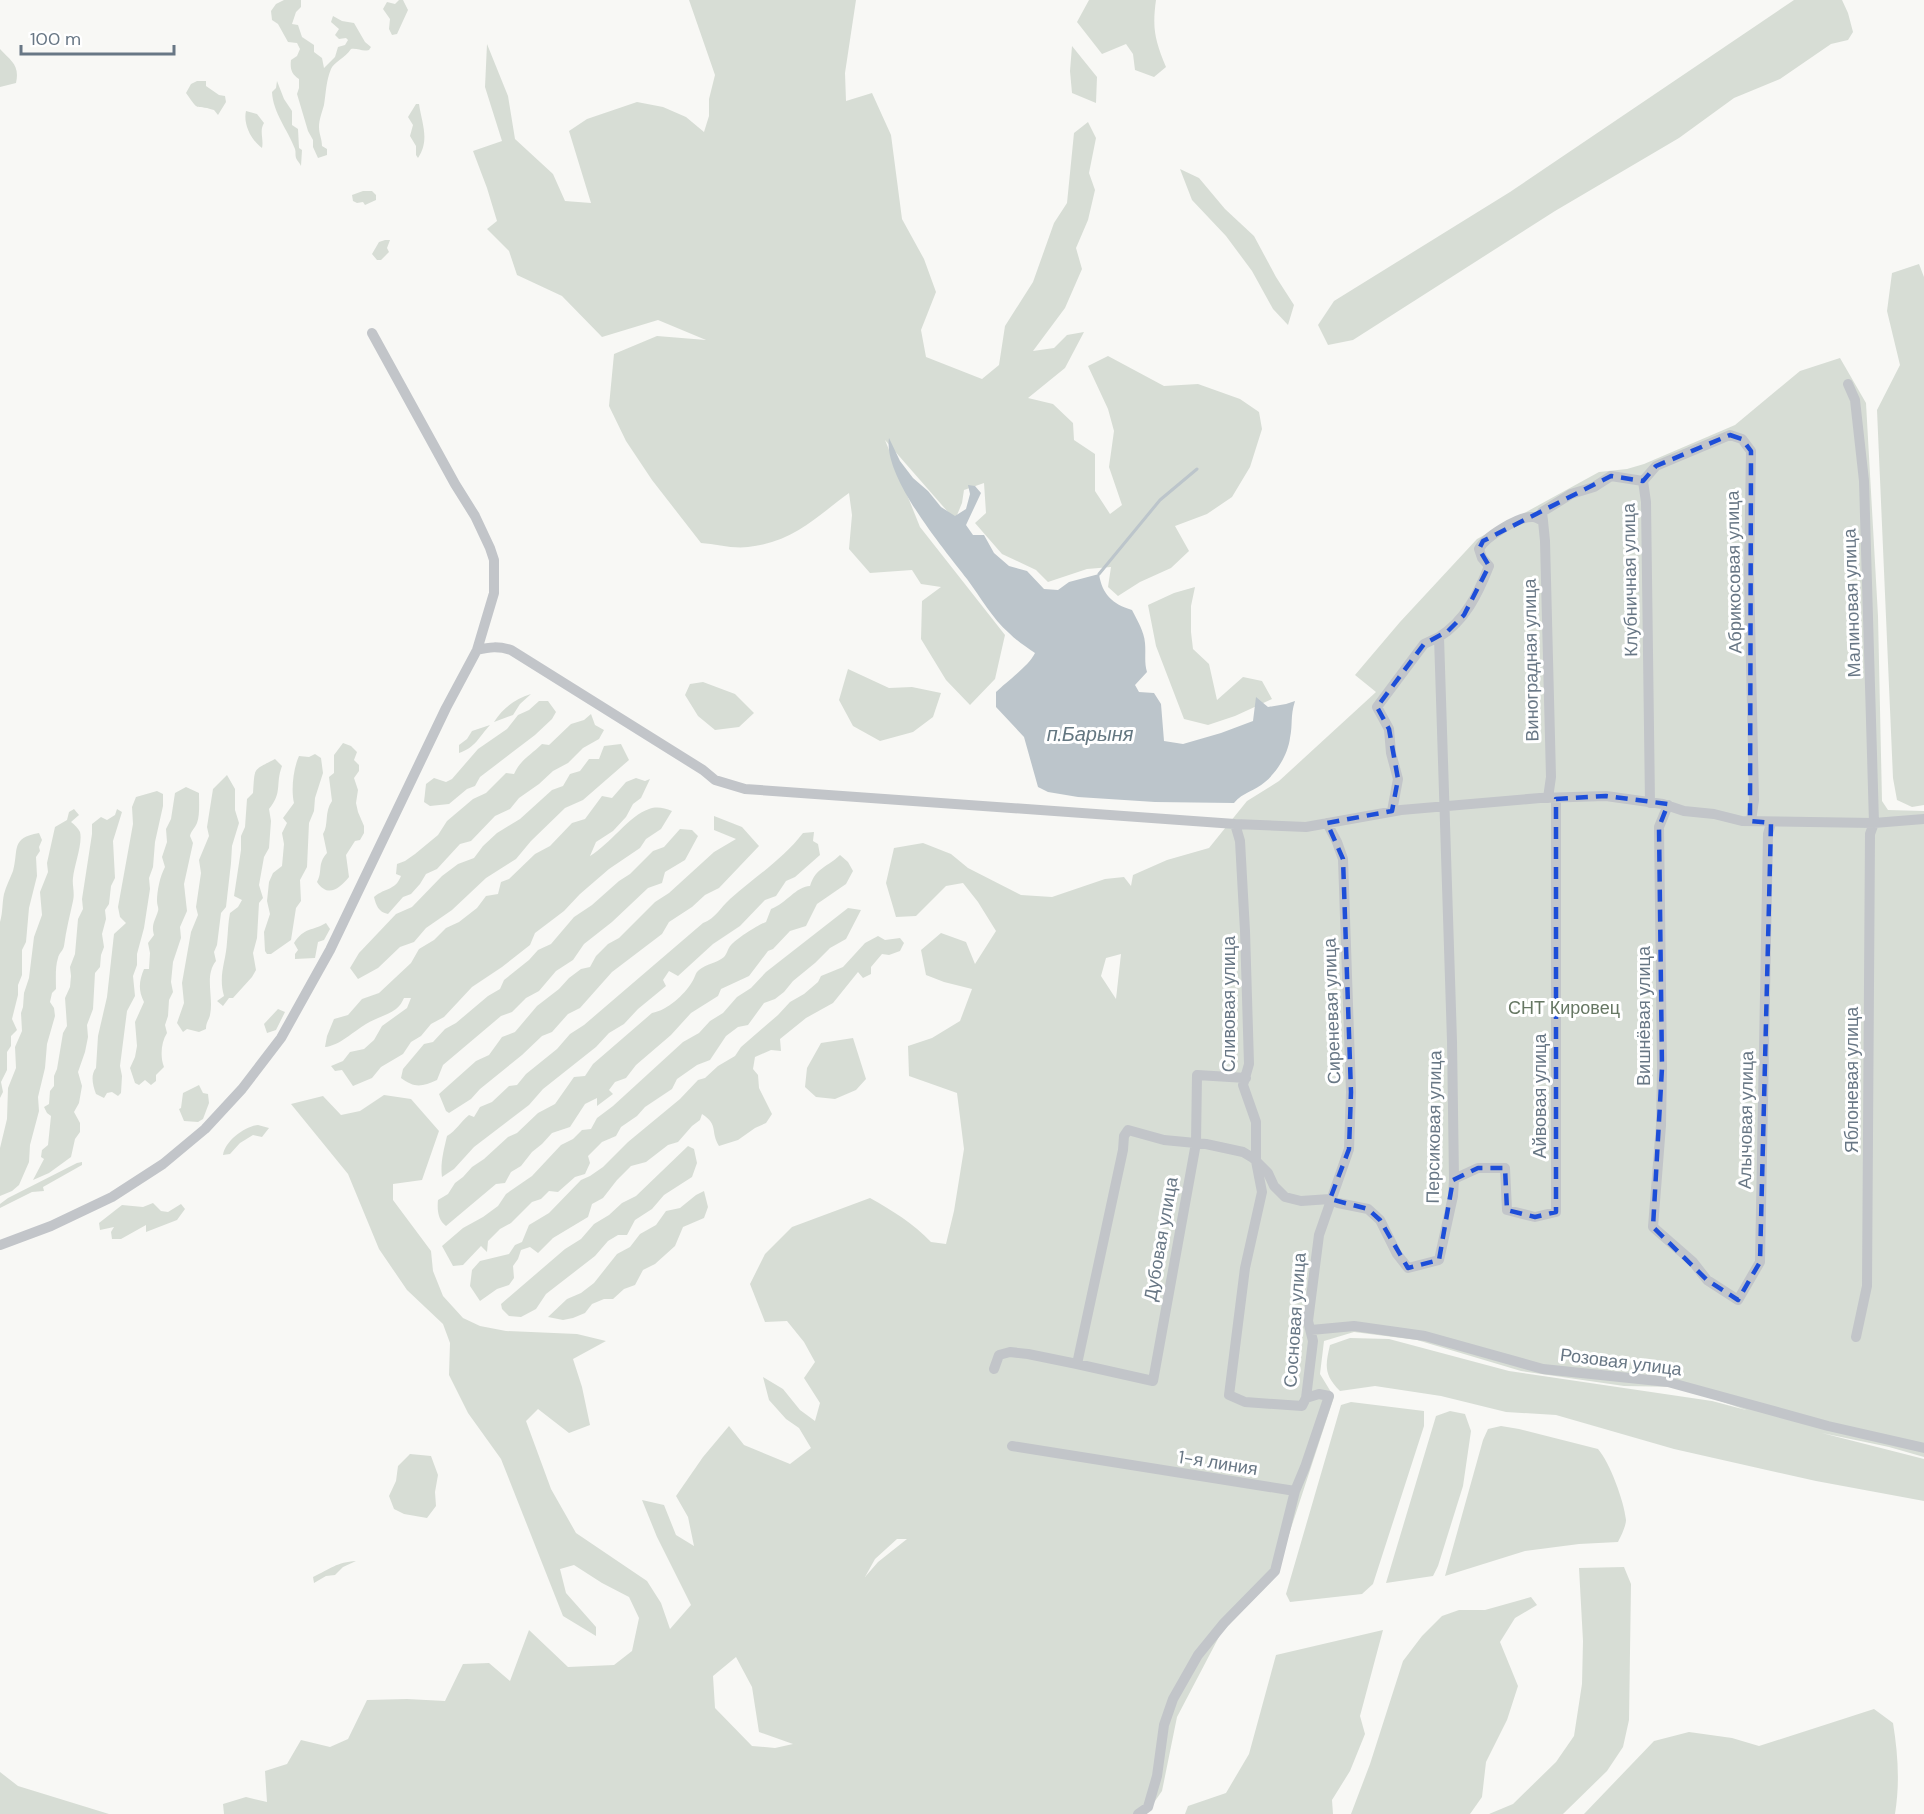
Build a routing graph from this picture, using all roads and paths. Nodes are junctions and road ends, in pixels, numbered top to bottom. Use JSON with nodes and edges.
{"nodes":[{"id":1,"x":372,"y":333,"type":"dead end"},
{"id":2,"x":1848,"y":384,"type":"dead end"},
{"id":3,"x":1643,"y":481,"type":"junction"},
{"id":4,"x":1543,"y":521,"type":"junction"},
{"id":5,"x":1439,"y":637,"type":"junction"},
{"id":6,"x":477,"y":650,"type":"junction"},
{"id":7,"x":1552,"y":798,"type":"junction"},
{"id":8,"x":1650,"y":803,"type":"junction"},
{"id":9,"x":1668,"y":805,"type":"junction"},
{"id":10,"x":1445,"y":806,"type":"junction"},
{"id":11,"x":1392,"y":811,"type":"junction"},
{"id":12,"x":1924,"y":819,"type":"edge"},
{"id":13,"x":1750,"y":821,"type":"junction"},
{"id":14,"x":1327,"y":823,"type":"junction"},
{"id":15,"x":1771,"y":823,"type":"junction"},
{"id":16,"x":1874,"y":823,"type":"junction"},
{"id":17,"x":1235,"y":824,"type":"junction"},
{"id":18,"x":1246,"y":1078,"type":"junction"},
{"id":19,"x":1196,"y":1143,"type":"junction"},
{"id":20,"x":1256,"y":1161,"type":"junction"},
{"id":21,"x":1454,"y":1179,"type":"junction"},
{"id":22,"x":1330,"y":1199,"type":"junction"},
{"id":23,"x":1653,"y":1227,"type":"joint"},
{"id":24,"x":0,"y":1245,"type":"edge"},
{"id":25,"x":1311,"y":1330,"type":"junction"},
{"id":26,"x":1856,"y":1337,"type":"dead end"},
{"id":27,"x":1077,"y":1364,"type":"junction"},
{"id":28,"x":994,"y":1369,"type":"dead end"},
{"id":29,"x":1229,"y":1395,"type":"joint"},
{"id":30,"x":1306,"y":1398,"type":"junction"},
{"id":31,"x":1012,"y":1446,"type":"dead end"},
{"id":32,"x":1924,"y":1448,"type":"edge"},
{"id":33,"x":1295,"y":1491,"type":"junction"},
{"id":34,"x":1138,"y":1814,"type":"edge"}],
"edges":[{"from":1,"to":6,"type":"street"},
{"from":2,"to":16,"type":"street","name":"Малиновая улица"},
{"from":3,"to":4,"type":"street","name":"Клубничная улица"},
{"from":3,"to":8,"type":"street","name":"Клубничная улица"},
{"from":3,"to":13,"type":"street","name":"Абрикосовая улица"},
{"from":4,"to":5,"type":"street"},
{"from":4,"to":7,"type":"street","name":"Виноградная улица"},
{"from":5,"to":10,"type":"street","name":"Персиковая улица"},
{"from":5,"to":11,"type":"street"},
{"from":6,"to":17,"type":"street"},
{"from":6,"to":24,"type":"street"},
{"from":7,"to":8,"type":"street"},
{"from":7,"to":10,"type":"street"},
{"from":7,"to":21,"type":"street","name":"Айвовая улица"},
{"from":8,"to":9,"type":"street"},
{"from":9,"to":13,"type":"street"},
{"from":9,"to":23,"type":"street","name":"Вишнёвая улица"},
{"from":10,"to":11,"type":"street"},
{"from":10,"to":21,"type":"street","name":"Персиковая улица"},
{"from":11,"to":14,"type":"street"},
{"from":12,"to":16,"type":"street"},
{"from":13,"to":15,"type":"street"},
{"from":14,"to":17,"type":"street"},
{"from":14,"to":22,"type":"street","name":"Сиреневая улица"},
{"from":15,"to":16,"type":"street"},
{"from":15,"to":23,"type":"street","name":"Алычовая улица"},
{"from":16,"to":26,"type":"street","name":"Яблоневая улица"},
{"from":17,"to":18,"type":"street","name":"Сливовая улица"},
{"from":18,"to":19,"type":"street","name":"Дубовая улица"},
{"from":18,"to":20,"type":"street","name":"Сливовая улица"},
{"from":19,"to":20,"type":"street"},
{"from":19,"to":27,"type":"street"},
{"from":19,"to":27,"type":"street","name":"Дубовая улица"},
{"from":20,"to":22,"type":"street","name":"Персиковая улица"},
{"from":20,"to":29,"type":"street","name":"Сливовая улица"},
{"from":21,"to":22,"type":"street","name":"Персиковая улица"},
{"from":22,"to":25,"type":"street","name":"Сосновая улица"},
{"from":25,"to":30,"type":"street","name":"Сосновая улица"},
{"from":25,"to":32,"type":"street","name":"Розовая улица"},
{"from":27,"to":28,"type":"street"},
{"from":29,"to":30,"type":"street","name":"Сосновая улица"},
{"from":30,"to":33,"type":"street"},
{"from":31,"to":33,"type":"street","name":"1-я линия"},
{"from":33,"to":34,"type":"street"}]}
